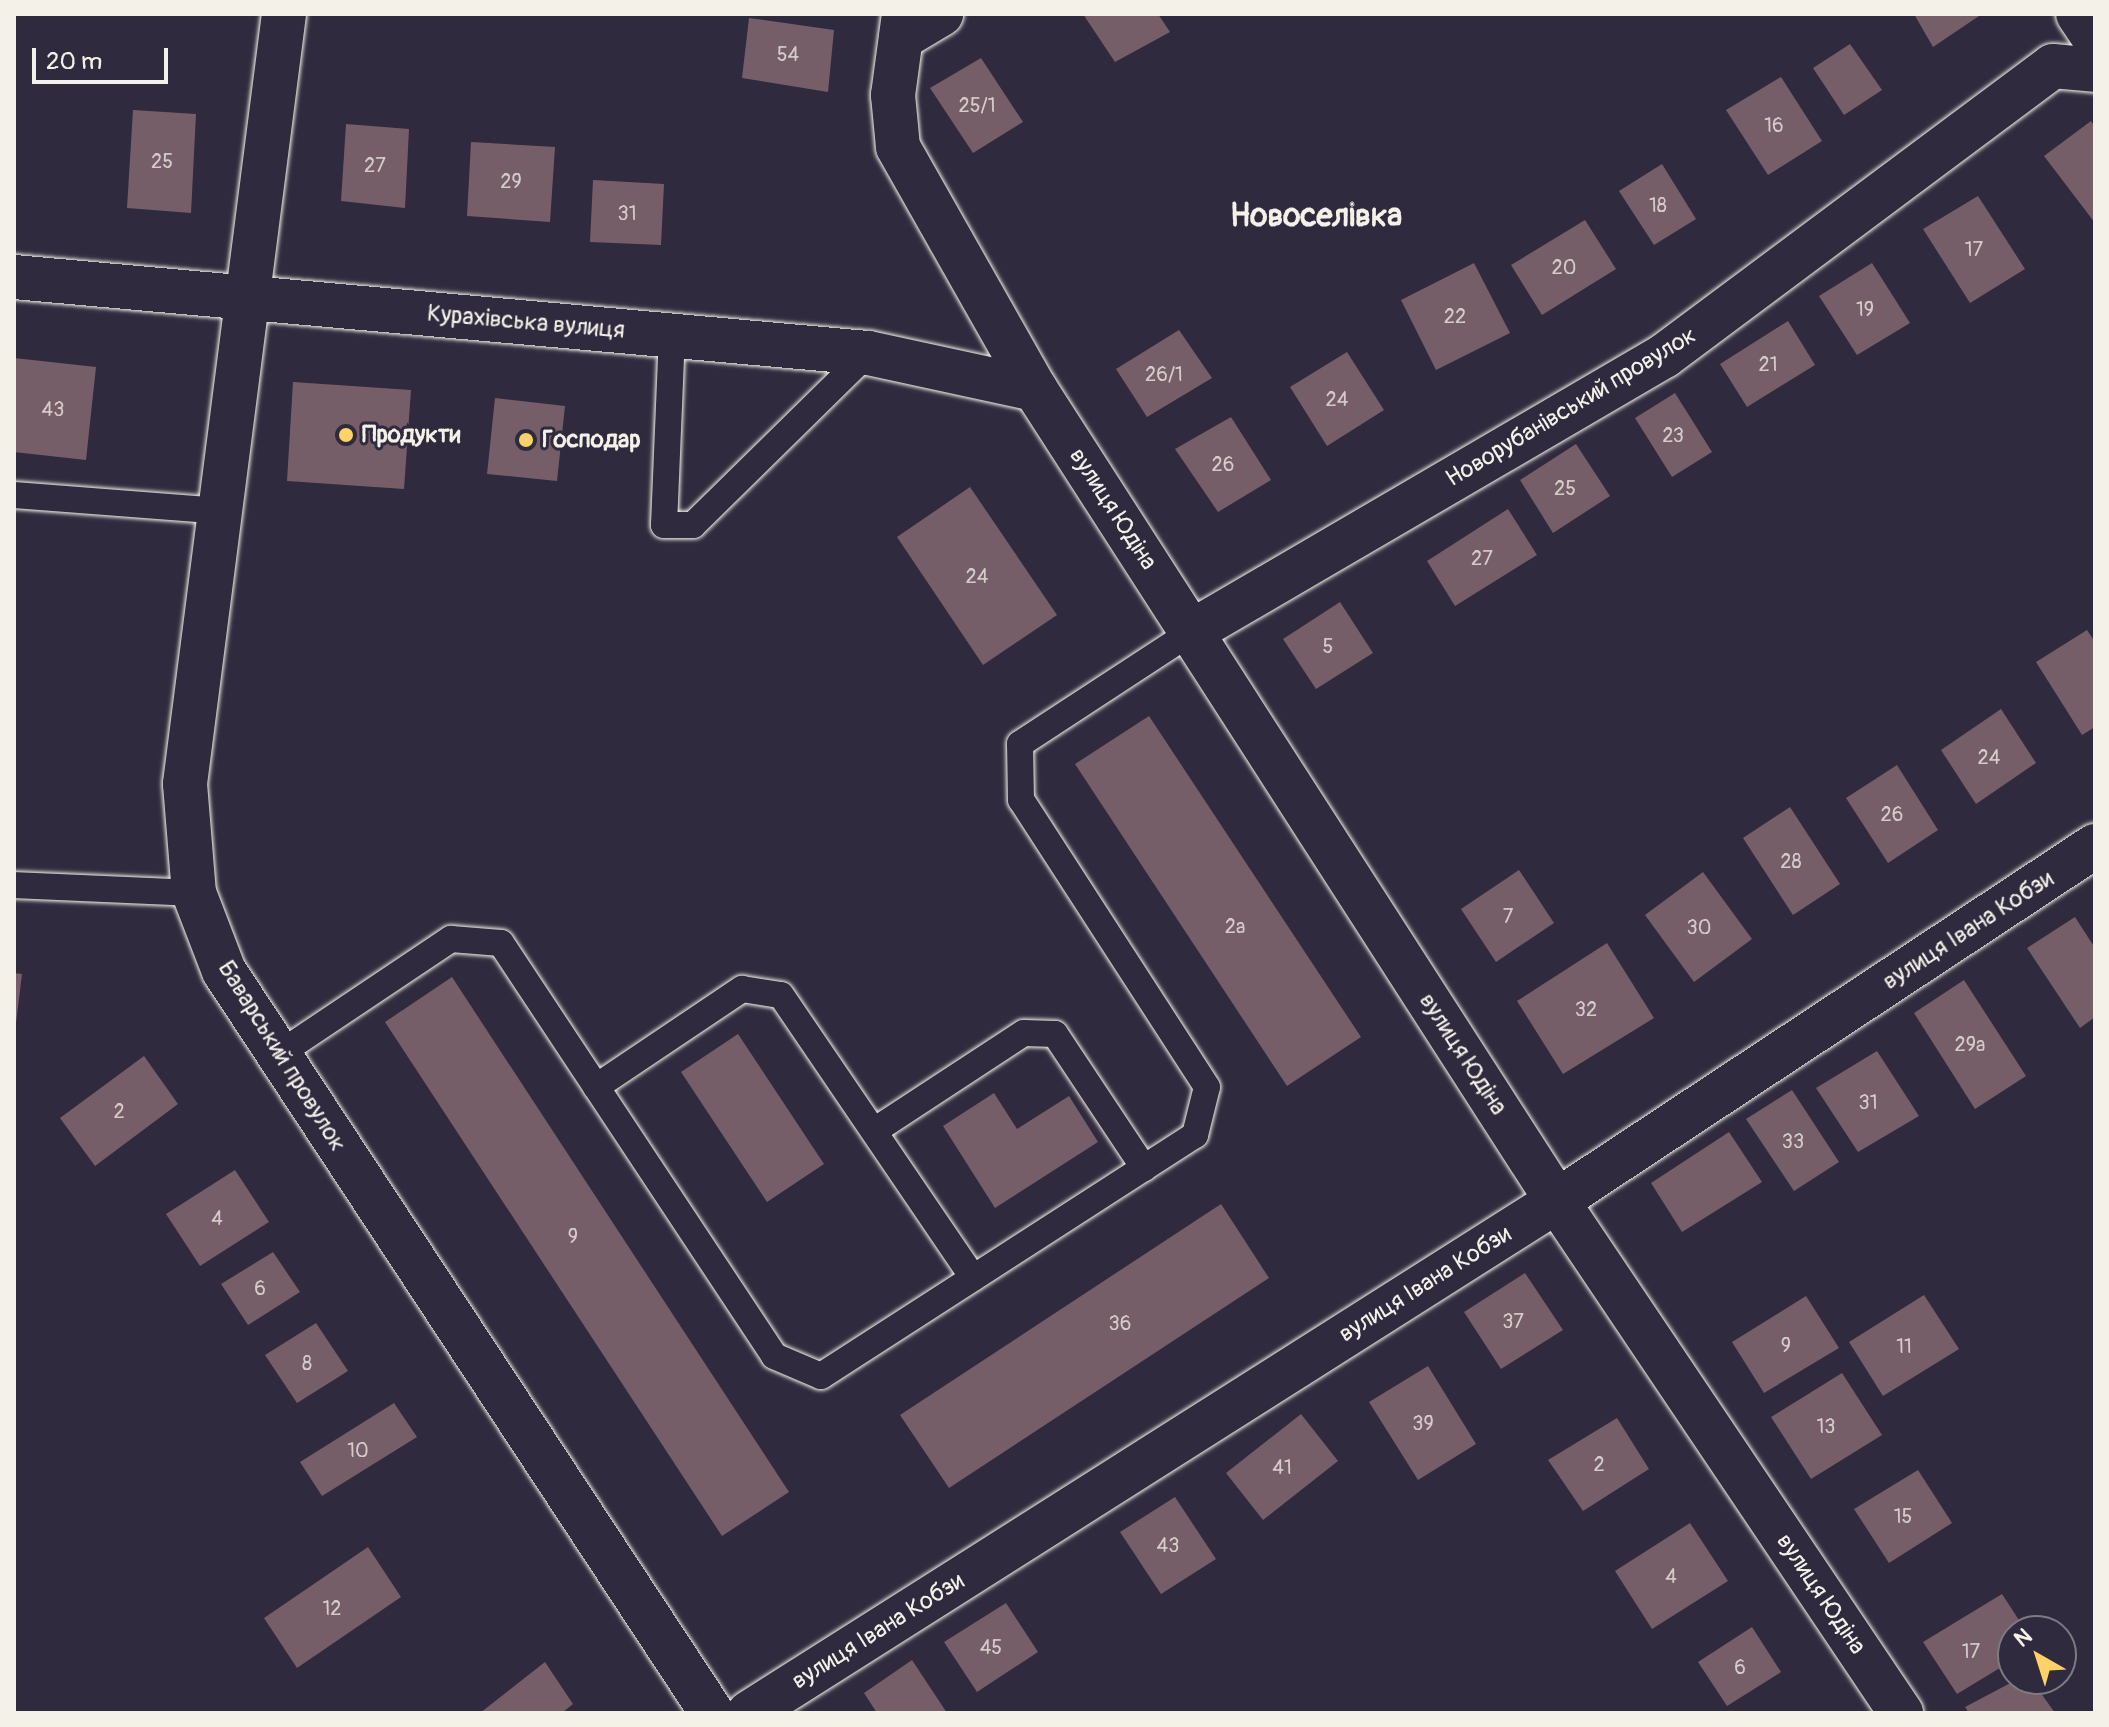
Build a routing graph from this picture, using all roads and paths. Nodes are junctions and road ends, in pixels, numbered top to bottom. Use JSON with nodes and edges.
{"nodes":[{"id":1,"x":284,"y":14,"type":"edge"},
{"id":2,"x":941,"y":14,"type":"edge"},
{"id":3,"x":2078,"y":14,"type":"edge"},
{"id":4,"x":902,"y":26,"type":"edge"},
{"id":5,"x":2095,"y":39,"type":"edge"},
{"id":6,"x":2095,"y":70,"type":"edge"},
{"id":7,"x":14,"y":277,"type":"edge"},
{"id":8,"x":250,"y":298,"type":"junction"},
{"id":9,"x":672,"y":334,"type":"junction"},
{"id":10,"x":868,"y":353,"type":"junction"},
{"id":11,"x":1035,"y":389,"type":"junction"},
{"id":12,"x":14,"y":495,"type":"edge"},
{"id":13,"x":220,"y":511,"type":"junction"},
{"id":14,"x":1191,"y":632,"type":"junction"},
{"id":15,"x":2095,"y":846,"type":"edge"},
{"id":16,"x":14,"y":885,"type":"edge"},
{"id":17,"x":194,"y":893,"type":"junction"},
{"id":18,"x":279,"y":1054,"type":"junction"},
{"id":19,"x":596,"y":1087,"type":"junction"},
{"id":20,"x":874,"y":1131,"type":"junction"},
{"id":21,"x":1144,"y":1168,"type":"junction"},
{"id":22,"x":1557,"y":1201,"type":"junction"},
{"id":23,"x":973,"y":1278,"type":"junction"},
{"id":24,"x":712,"y":1713,"type":"edge"},
{"id":25,"x":749,"y":1713,"type":"edge"},
{"id":26,"x":1901,"y":1713,"type":"edge"}],
"edges":[{"from":1,"to":8,"type":"street","name":"Баварський провулок"},
{"from":2,"to":4,"type":"street"},
{"from":3,"to":5,"type":"street"},
{"from":4,"to":11,"type":"street","name":"вулиця Юдіна"},
{"from":6,"to":14,"type":"street","name":"Новорубанівський провулок"},
{"from":7,"to":8,"type":"street","name":"Курахівська вулиця"},
{"from":8,"to":9,"type":"street","name":"Курахівська вулиця"},
{"from":8,"to":13,"type":"street","name":"Баварський провулок"},
{"from":9,"to":10,"type":"street","name":"Курахівська вулиця"},
{"from":9,"to":10,"type":"lane"},
{"from":10,"to":11,"type":"street","name":"Курахівська вулиця"},
{"from":11,"to":14,"type":"street","name":"вулиця Юдіна"},
{"from":12,"to":13,"type":"lane"},
{"from":13,"to":17,"type":"street","name":"Баварський провулок"},
{"from":14,"to":21,"type":"lane"},
{"from":14,"to":22,"type":"street","name":"вулиця Юдіна"},
{"from":15,"to":22,"type":"street","name":"вулиця Івана Кобзи"},
{"from":16,"to":17,"type":"lane"},
{"from":17,"to":18,"type":"street","name":"Баварський провулок"},
{"from":18,"to":19,"type":"lane"},
{"from":18,"to":24,"type":"street","name":"Баварський провулок"},
{"from":19,"to":20,"type":"lane"},
{"from":19,"to":23,"type":"lane"},
{"from":20,"to":21,"type":"lane"},
{"from":20,"to":23,"type":"lane"},
{"from":21,"to":23,"type":"lane"},
{"from":22,"to":25,"type":"street","name":"вулиця Івана Кобзи"},
{"from":22,"to":26,"type":"street","name":"вулиця Юдіна"}]}
